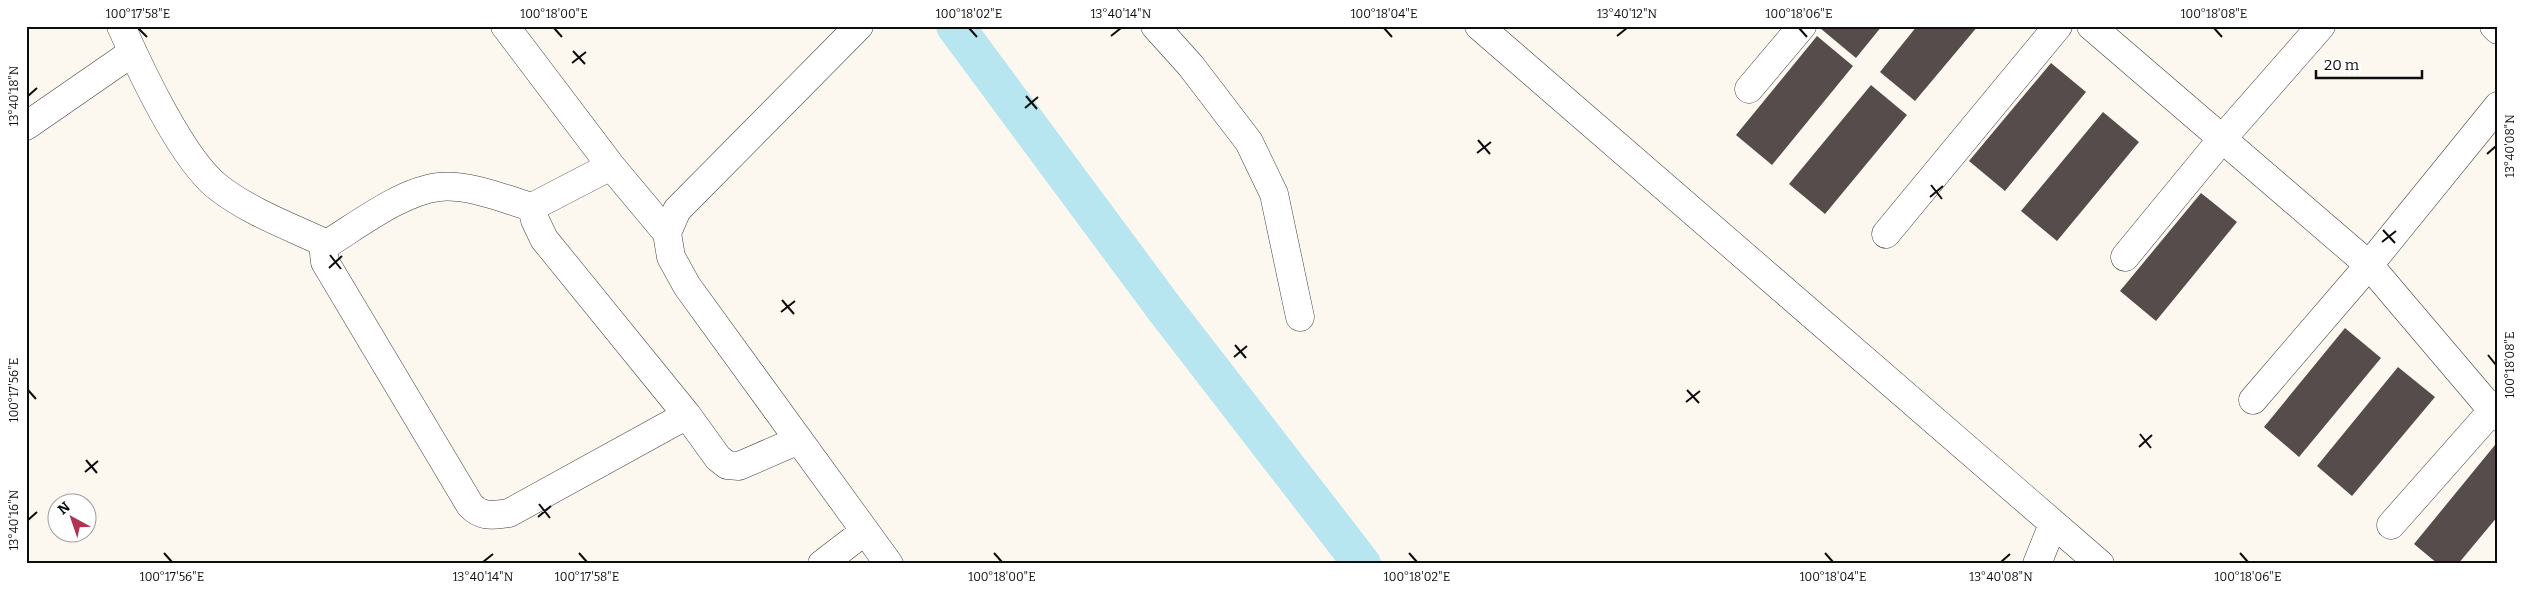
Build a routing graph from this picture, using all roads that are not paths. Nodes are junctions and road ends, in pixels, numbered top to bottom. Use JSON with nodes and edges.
{"nodes":[{"id":1,"x":121,"y":26,"type":"edge"},
{"id":2,"x":505,"y":26,"type":"edge"},
{"id":3,"x":859,"y":26,"type":"edge"},
{"id":4,"x":1155,"y":26,"type":"edge"},
{"id":5,"x":1479,"y":26,"type":"edge"},
{"id":6,"x":1802,"y":26,"type":"edge"},
{"id":7,"x":2058,"y":26,"type":"edge"},
{"id":8,"x":2091,"y":26,"type":"edge"},
{"id":9,"x":2321,"y":26,"type":"edge"},
{"id":10,"x":2494,"y":26,"type":"edge"},
{"id":11,"x":2498,"y":30,"type":"edge"},
{"id":12,"x":132,"y":52,"type":"junction"},
{"id":13,"x":1749,"y":89,"type":"dead end"},
{"id":14,"x":2498,"y":106,"type":"edge"},
{"id":15,"x":26,"y":126,"type":"edge"},
{"id":16,"x":2222,"y":139,"type":"junction"},
{"id":17,"x":611,"y":166,"type":"junction"},
{"id":18,"x":532,"y":207,"type":"junction"},
{"id":19,"x":667,"y":234,"type":"junction"},
{"id":20,"x":1886,"y":234,"type":"dead end"},
{"id":21,"x":327,"y":244,"type":"junction"},
{"id":22,"x":2125,"y":256,"type":"dead end"},
{"id":23,"x":2369,"y":265,"type":"junction"},
{"id":24,"x":1300,"y":316,"type":"dead end"},
{"id":25,"x":2253,"y":400,"type":"dead end"},
{"id":26,"x":2496,"y":411,"type":"edge"},
{"id":27,"x":687,"y":415,"type":"junction"},
{"id":28,"x":799,"y":440,"type":"junction"},
{"id":29,"x":2053,"y":524,"type":"junction"},
{"id":30,"x":2391,"y":525,"type":"dead end"},
{"id":31,"x":865,"y":531,"type":"junction"},
{"id":32,"x":822,"y":564,"type":"edge"},
{"id":33,"x":889,"y":564,"type":"edge"},
{"id":34,"x":2037,"y":564,"type":"edge"},
{"id":35,"x":2100,"y":564,"type":"edge"}],
"edges":[{"from":1,"to":12,"type":"street"},
{"from":2,"to":17,"type":"street"},
{"from":3,"to":19,"type":"street"},
{"from":4,"to":24,"type":"street"},
{"from":5,"to":29,"type":"street"},
{"from":6,"to":13,"type":"street"},
{"from":7,"to":20,"type":"street"},
{"from":8,"to":16,"type":"street"},
{"from":9,"to":16,"type":"street"},
{"from":10,"to":11,"type":"street"},
{"from":12,"to":15,"type":"street"},
{"from":12,"to":21,"type":"street"},
{"from":14,"to":23,"type":"street"},
{"from":16,"to":22,"type":"street"},
{"from":16,"to":23,"type":"street"},
{"from":17,"to":18,"type":"street"},
{"from":17,"to":19,"type":"street"},
{"from":18,"to":21,"type":"street"},
{"from":18,"to":27,"type":"street"},
{"from":19,"to":28,"type":"street"},
{"from":21,"to":27,"type":"street"},
{"from":23,"to":25,"type":"street"},
{"from":23,"to":26,"type":"street"},
{"from":26,"to":30,"type":"street"},
{"from":27,"to":28,"type":"street"},
{"from":28,"to":31,"type":"street"},
{"from":29,"to":34,"type":"street"},
{"from":29,"to":35,"type":"street"},
{"from":31,"to":32,"type":"street"},
{"from":31,"to":33,"type":"street"}]}
